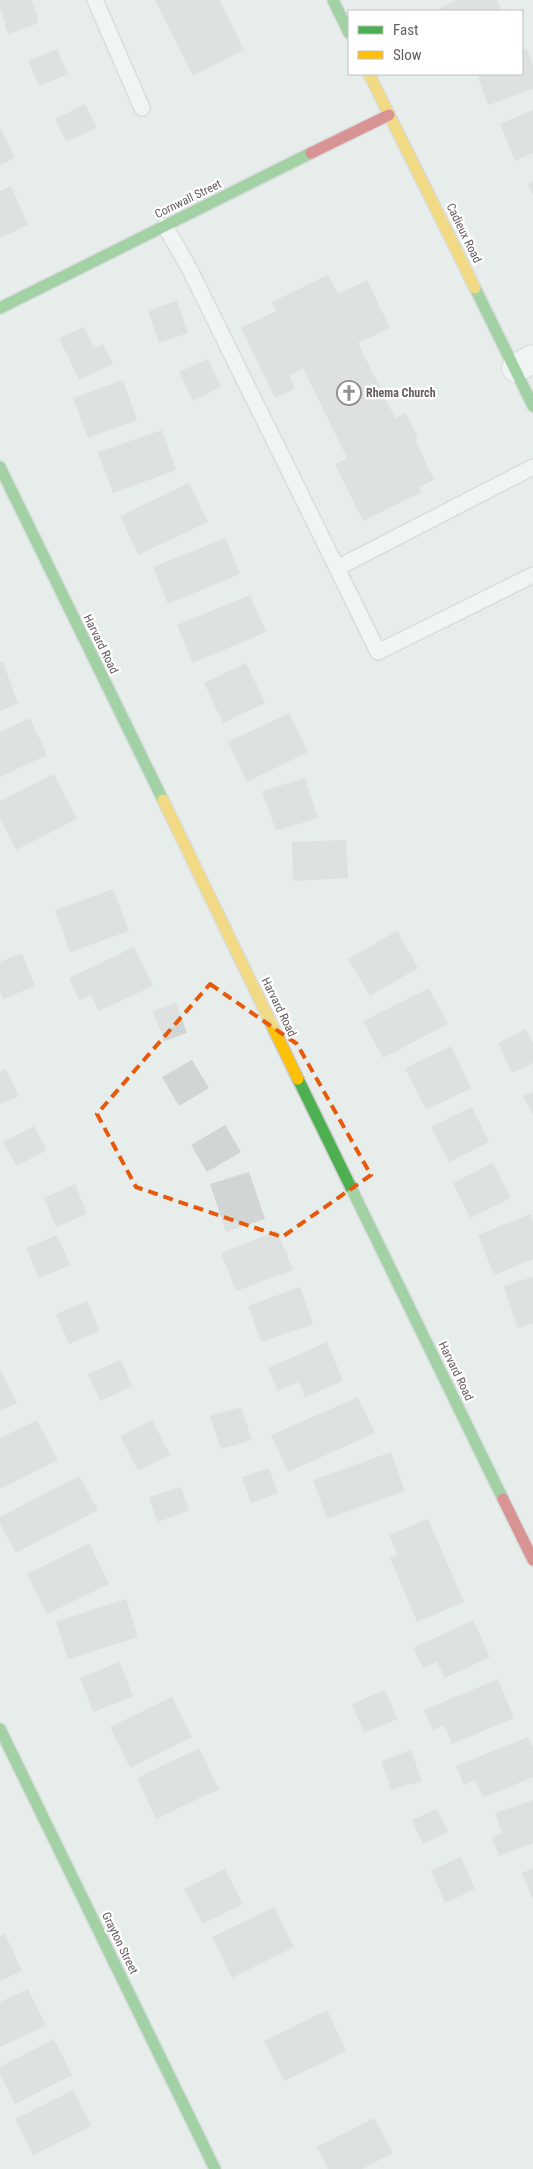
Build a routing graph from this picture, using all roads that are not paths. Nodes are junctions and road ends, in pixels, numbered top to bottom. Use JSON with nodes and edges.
{"nodes":[{"id":1,"x":95,"y":0,"type":"edge"},
{"id":2,"x":333,"y":0,"type":"edge"},
{"id":3,"x":348,"y":31,"type":"edge"},
{"id":4,"x":369,"y":75,"type":"edge"},
{"id":5,"x":142,"y":108,"type":"dead end"},
{"id":6,"x":389,"y":115,"type":"junction"},
{"id":7,"x":165,"y":226,"type":"junction"},
{"id":8,"x":0,"y":308,"type":"edge"},
{"id":9,"x":524,"y":364,"type":"edge"},
{"id":10,"x":533,"y":406,"type":"edge"},
{"id":11,"x":0,"y":467,"type":"edge"},
{"id":12,"x":533,"y":467,"type":"edge"},
{"id":13,"x":337,"y":568,"type":"junction"},
{"id":14,"x":533,"y":575,"type":"edge"},
{"id":15,"x":533,"y":1560,"type":"edge"},
{"id":16,"x":0,"y":1729,"type":"edge"},
{"id":17,"x":215,"y":2169,"type":"edge"}],
"edges":[{"from":1,"to":5,"type":"lane"},
{"from":2,"to":3,"type":"street"},
{"from":4,"to":6,"type":"street","name":"Cadieux Road"},
{"from":6,"to":7,"type":"street","name":"Cornwall Street"},
{"from":6,"to":9,"type":"street","name":"Cadieux Road"},
{"from":7,"to":8,"type":"street","name":"Cornwall Street"},
{"from":7,"to":13,"type":"lane"},
{"from":9,"to":10,"type":"street","name":"Cadieux Road"},
{"from":11,"to":15,"type":"street","name":"Harvard Road"},
{"from":12,"to":13,"type":"lane"},
{"from":13,"to":14,"type":"lane"},
{"from":16,"to":17,"type":"street","name":"Grayton Street"}]}
